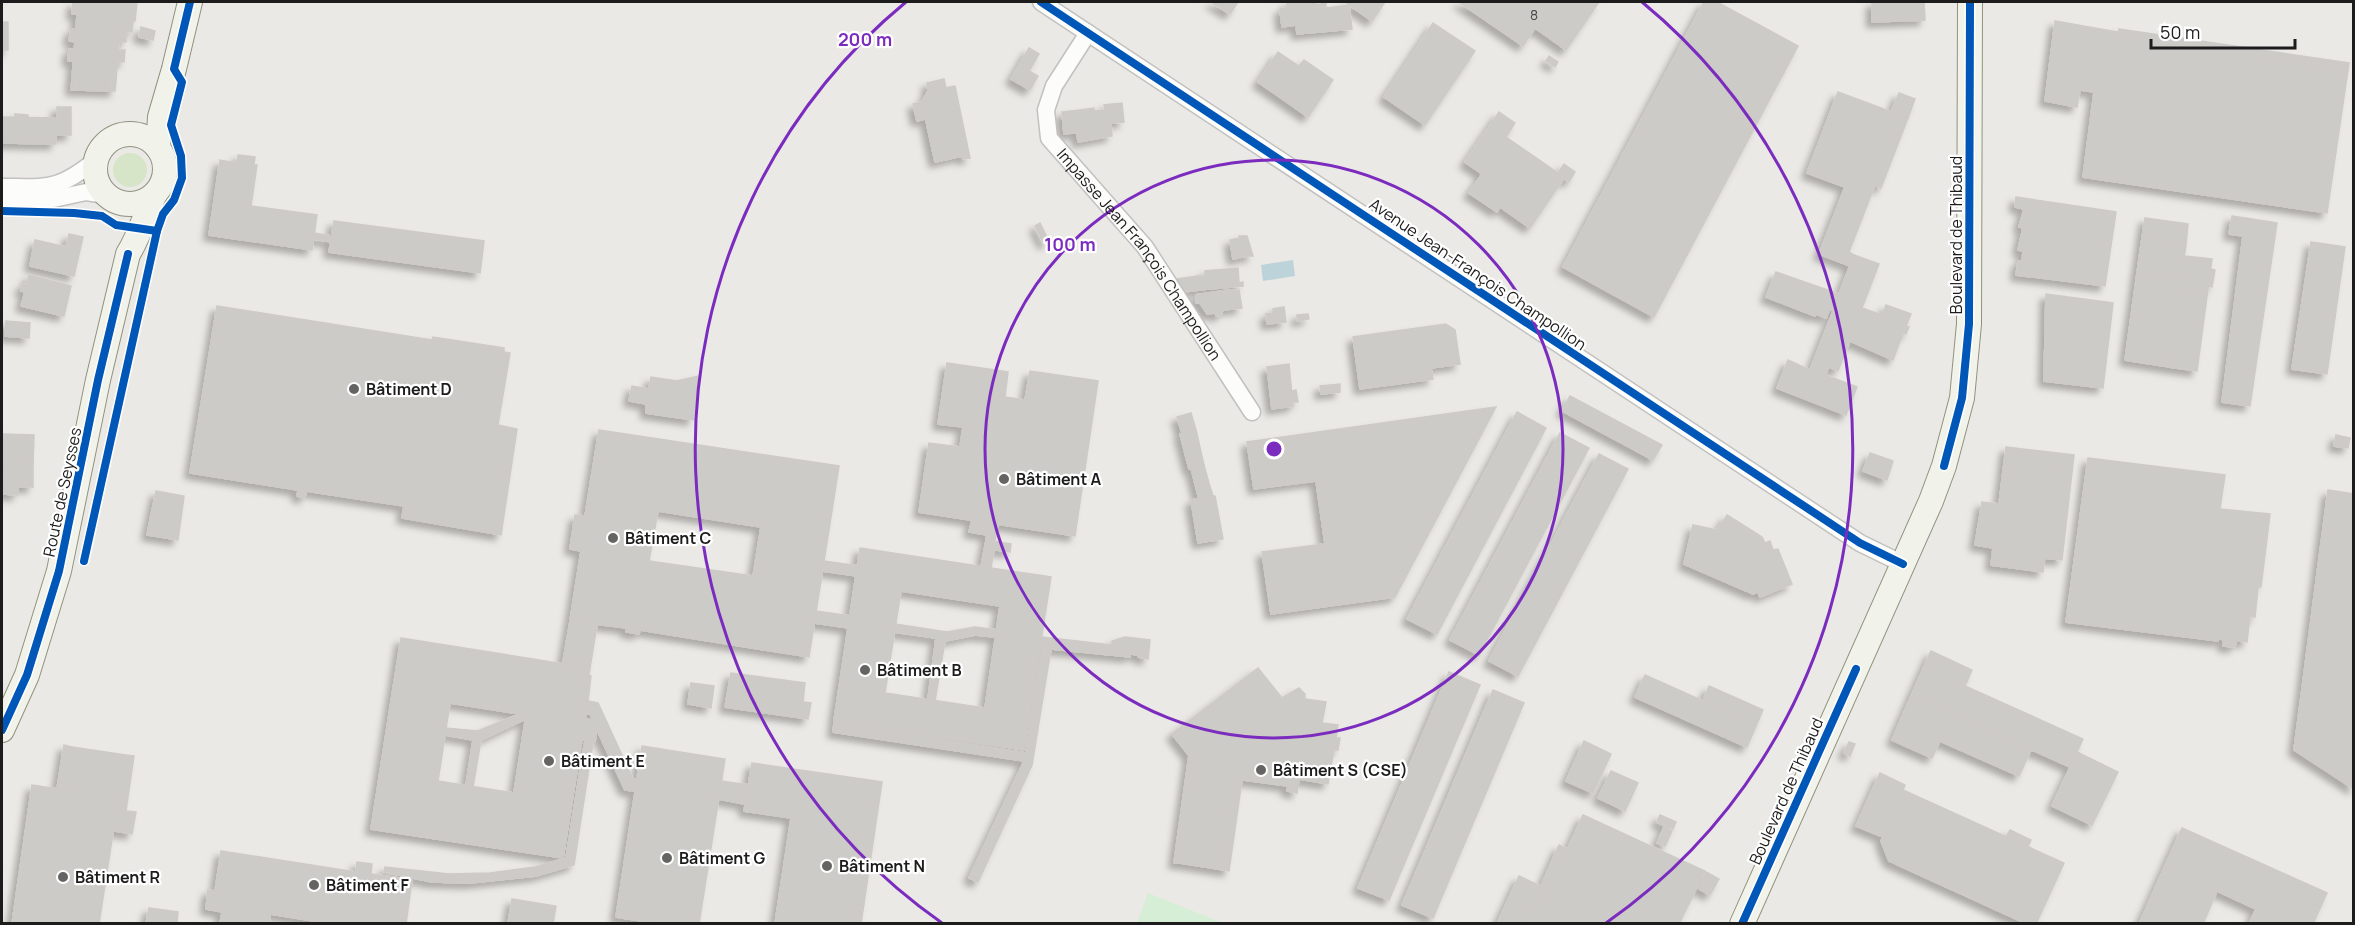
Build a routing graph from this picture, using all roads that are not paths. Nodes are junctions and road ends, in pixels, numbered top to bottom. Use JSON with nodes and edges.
{"nodes":[{"id":1,"x":190,"y":2,"type":"edge"},
{"id":2,"x":1041,"y":2,"type":"edge"},
{"id":3,"x":1970,"y":2,"type":"edge"},
{"id":4,"x":1088,"y":33,"type":"junction"},
{"id":5,"x":174,"y":69,"type":"junction"},
{"id":6,"x":125,"y":134,"type":"junction"},
{"id":7,"x":158,"y":148,"type":"junction"},
{"id":8,"x":96,"y":160,"type":"junction"},
{"id":9,"x":2,"y":187,"type":"edge"},
{"id":10,"x":155,"y":194,"type":"junction"},
{"id":11,"x":110,"y":198,"type":"junction"},
{"id":12,"x":2,"y":200,"type":"edge"},
{"id":13,"x":129,"y":254,"type":"junction"},
{"id":14,"x":1252,"y":412,"type":"dead end"},
{"id":15,"x":1903,"y":564,"type":"junction"},
{"id":16,"x":2,"y":730,"type":"edge"},
{"id":17,"x":1742,"y":924,"type":"edge"}],
"edges":[{"from":1,"to":5,"type":"main road"},
{"from":2,"to":4,"type":"street","name":"Avenue Jean-François Champollion"},
{"from":3,"to":15,"type":"main road","name":"Boulevard de Thibaud"},
{"from":4,"to":14,"type":"street","name":"Impasse Jean François Champollion"},
{"from":4,"to":15,"type":"street","name":"Avenue Jean-François Champollion"},
{"from":5,"to":6,"type":"main road"},
{"from":5,"to":7,"type":"main road"},
{"from":6,"to":7,"type":"main road"},
{"from":6,"to":8,"type":"main road"},
{"from":7,"to":10,"type":"main road"},
{"from":8,"to":9,"type":"street"},
{"from":8,"to":11,"type":"main road"},
{"from":10,"to":11,"type":"main road"},
{"from":10,"to":13,"type":"main road","name":"Route de Seysses"},
{"from":11,"to":12,"type":"street"},
{"from":11,"to":13,"type":"main road","name":"Route de Seysses"},
{"from":13,"to":16,"type":"main road","name":"Route de Seysses"},
{"from":15,"to":17,"type":"main road","name":"Boulevard de Thibaud"}]}
